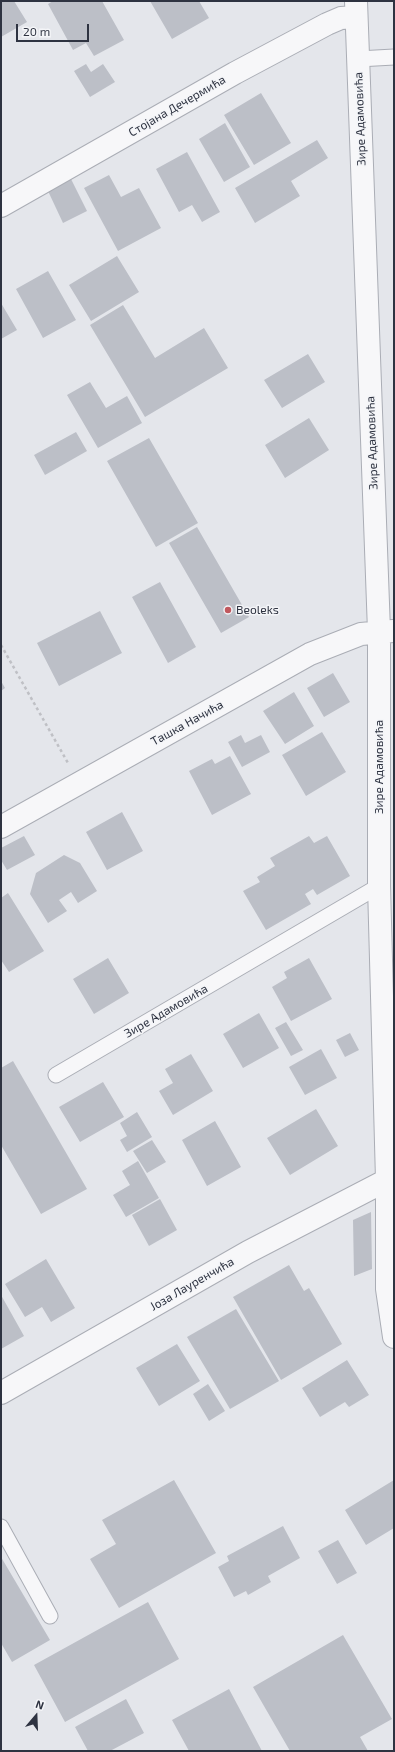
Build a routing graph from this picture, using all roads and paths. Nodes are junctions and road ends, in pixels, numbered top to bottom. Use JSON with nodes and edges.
{"nodes":[{"id":1,"x":356,"y":9,"type":"edge"},
{"id":2,"x":394,"y":57,"type":"edge"},
{"id":3,"x":358,"y":59,"type":"junction"},
{"id":4,"x":1,"y":206,"type":"edge"},
{"id":5,"x":386,"y":631,"type":"edge"},
{"id":6,"x":1,"y":646,"type":"edge"},
{"id":7,"x":79,"y":783,"type":"junction"},
{"id":8,"x":1,"y":827,"type":"edge"},
{"id":9,"x":379,"y":886,"type":"junction"},
{"id":10,"x":56,"y":1075,"type":"dead end"},
{"id":11,"x":390,"y":1180,"type":"edge"},
{"id":12,"x":394,"y":1337,"type":"edge"},
{"id":13,"x":1,"y":1393,"type":"edge"},
{"id":14,"x":1,"y":1527,"type":"edge"},
{"id":15,"x":50,"y":1616,"type":"dead end"}],
"edges":[{"from":1,"to":3,"type":"street","name":"Зире Адамовића"},
{"from":1,"to":4,"type":"street","name":"Стојана Дечермића"},
{"from":2,"to":3,"type":"lane"},
{"from":3,"to":5,"type":"street","name":"Зире Адамовића"},
{"from":5,"to":7,"type":"street","name":"Ташка Начића"},
{"from":5,"to":9,"type":"street","name":"Зире Адамовића"},
{"from":6,"to":7,"type":"path"},
{"from":7,"to":8,"type":"street","name":"Ташка Начића"},
{"from":9,"to":10,"type":"lane","name":"Зире Адамовића"},
{"from":9,"to":11,"type":"street","name":"Зире Адамовића"},
{"from":11,"to":12,"type":"street","name":"Зире Адамовића"},
{"from":11,"to":13,"type":"street","name":"Јоза Лауренчића"},
{"from":14,"to":15,"type":"lane"}]}
